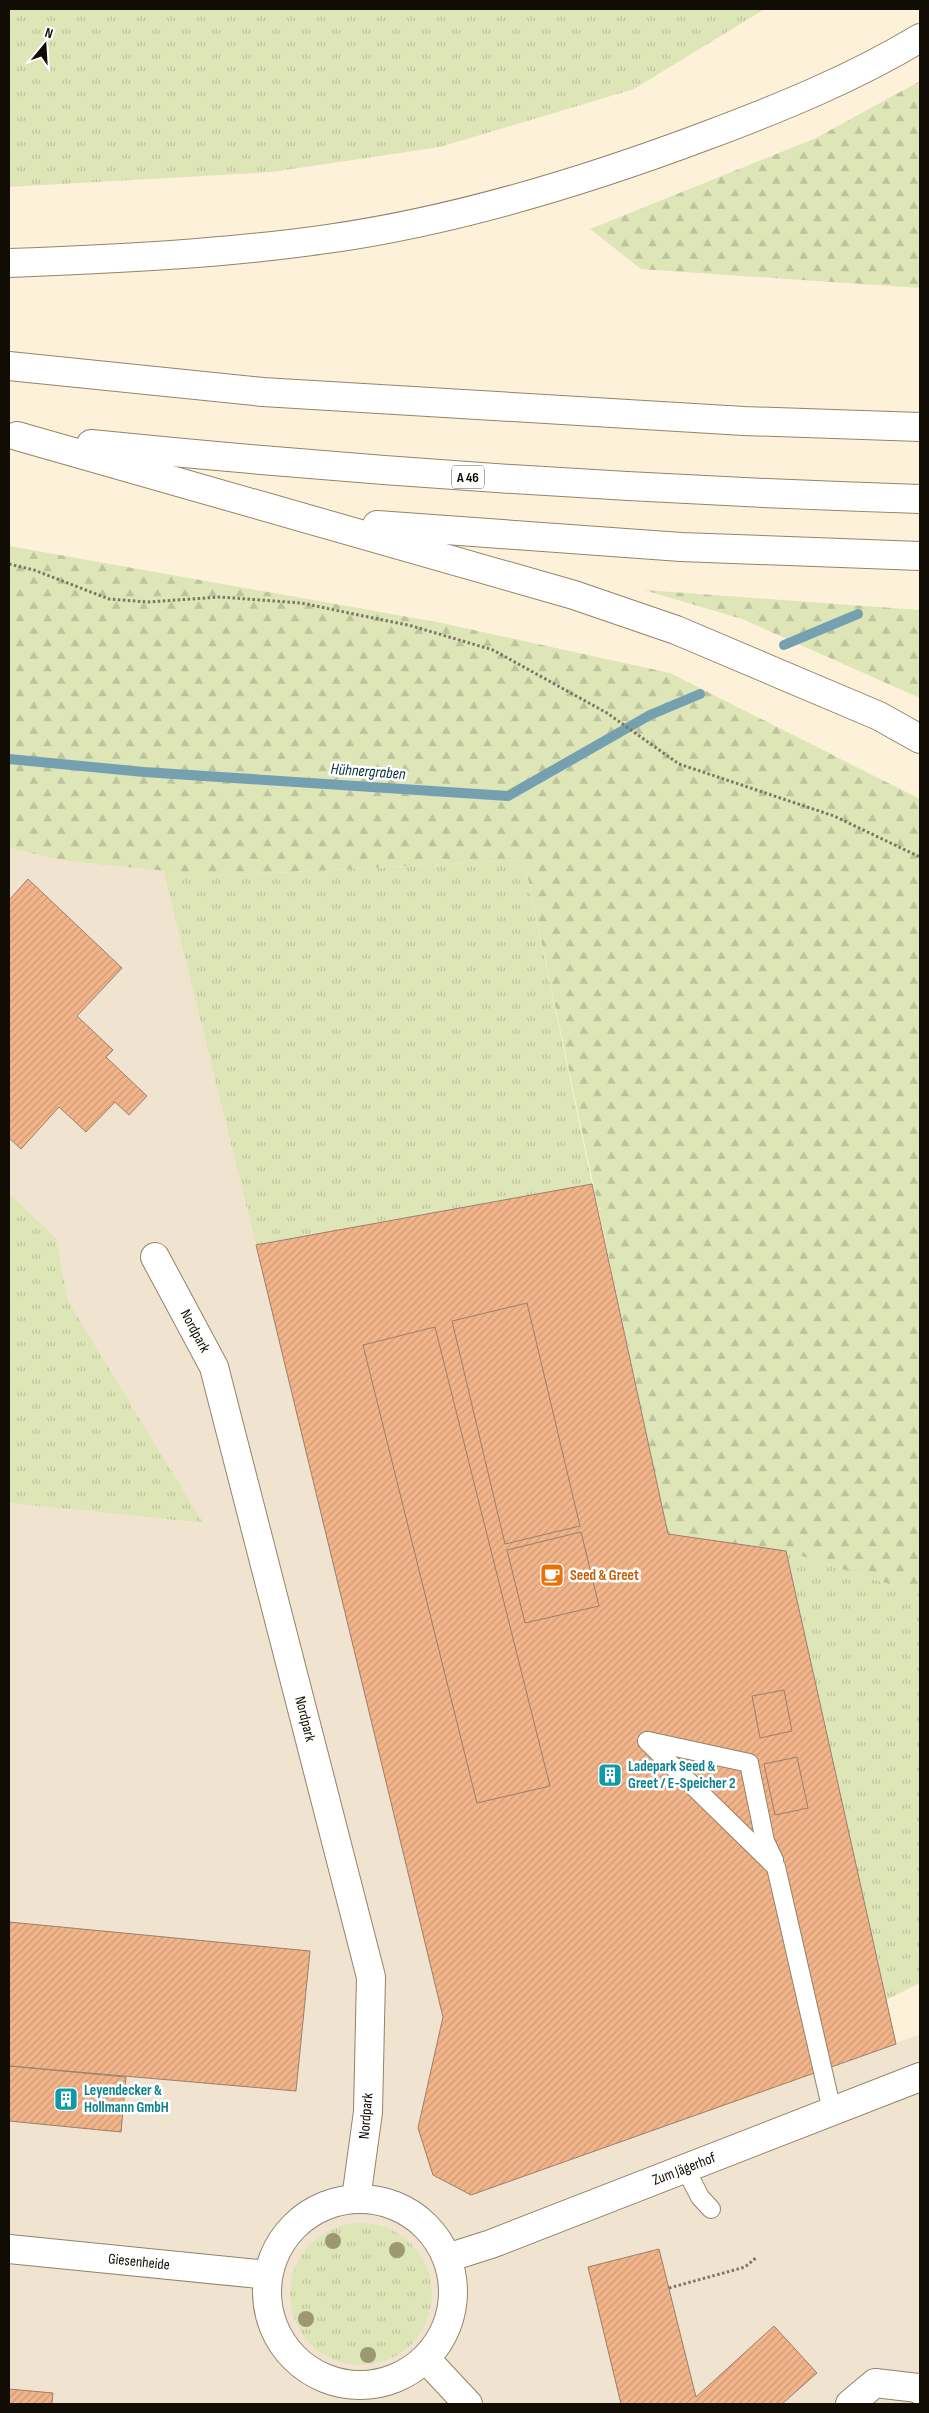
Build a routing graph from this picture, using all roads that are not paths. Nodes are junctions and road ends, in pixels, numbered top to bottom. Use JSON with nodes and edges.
{"nodes":[{"id":1,"x":920,"y":38,"type":"edge"},
{"id":2,"x":9,"y":263,"type":"edge"},
{"id":3,"x":9,"y":366,"type":"edge"},
{"id":4,"x":920,"y":428,"type":"edge"},
{"id":5,"x":13,"y":435,"type":"edge"},
{"id":6,"x":920,"y":499,"type":"edge"},
{"id":7,"x":318,"y":521,"type":"junction"},
{"id":8,"x":920,"y":556,"type":"edge"},
{"id":9,"x":920,"y":739,"type":"edge"},
{"id":10,"x":155,"y":1257,"type":"dead end"},
{"id":11,"x":776,"y":1866,"type":"junction"},
{"id":12,"x":920,"y":2077,"type":"edge"},
{"id":13,"x":832,"y":2111,"type":"junction"},
{"id":14,"x":685,"y":2168,"type":"junction"},
{"id":15,"x":356,"y":2199,"type":"junction"},
{"id":16,"x":711,"y":2209,"type":"dead end"},
{"id":17,"x":9,"y":2249,"type":"edge"},
{"id":18,"x":447,"y":2258,"type":"junction"},
{"id":19,"x":268,"y":2275,"type":"junction"},
{"id":20,"x":426,"y":2359,"type":"junction"},
{"id":21,"x":920,"y":2390,"type":"edge"},
{"id":22,"x":468,"y":2404,"type":"edge"},
{"id":23,"x":850,"y":2404,"type":"edge"}],
"edges":[{"from":1,"to":2,"type":"main road"},
{"from":3,"to":4,"type":"main road"},
{"from":5,"to":6,"type":"main road","number":"A 46"},
{"from":5,"to":7,"type":"main road"},
{"from":7,"to":8,"type":"main road"},
{"from":7,"to":9,"type":"main road"},
{"from":10,"to":15,"type":"main road","name":"Nordpark"},
{"from":11,"to":11,"type":"lane"},
{"from":11,"to":13,"type":"lane"},
{"from":12,"to":13,"type":"main road","name":"Zum Jägerhof"},
{"from":13,"to":14,"type":"main road","name":"Zum Jägerhof"},
{"from":14,"to":16,"type":"lane"},
{"from":14,"to":18,"type":"main road","name":"Zum Jägerhof"},
{"from":15,"to":18,"type":"main road"},
{"from":15,"to":19,"type":"main road"},
{"from":17,"to":19,"type":"main road","name":"Giesenheide"},
{"from":18,"to":20,"type":"main road"},
{"from":19,"to":20,"type":"main road"},
{"from":20,"to":22,"type":"main road"},
{"from":21,"to":23,"type":"main road"}]}
